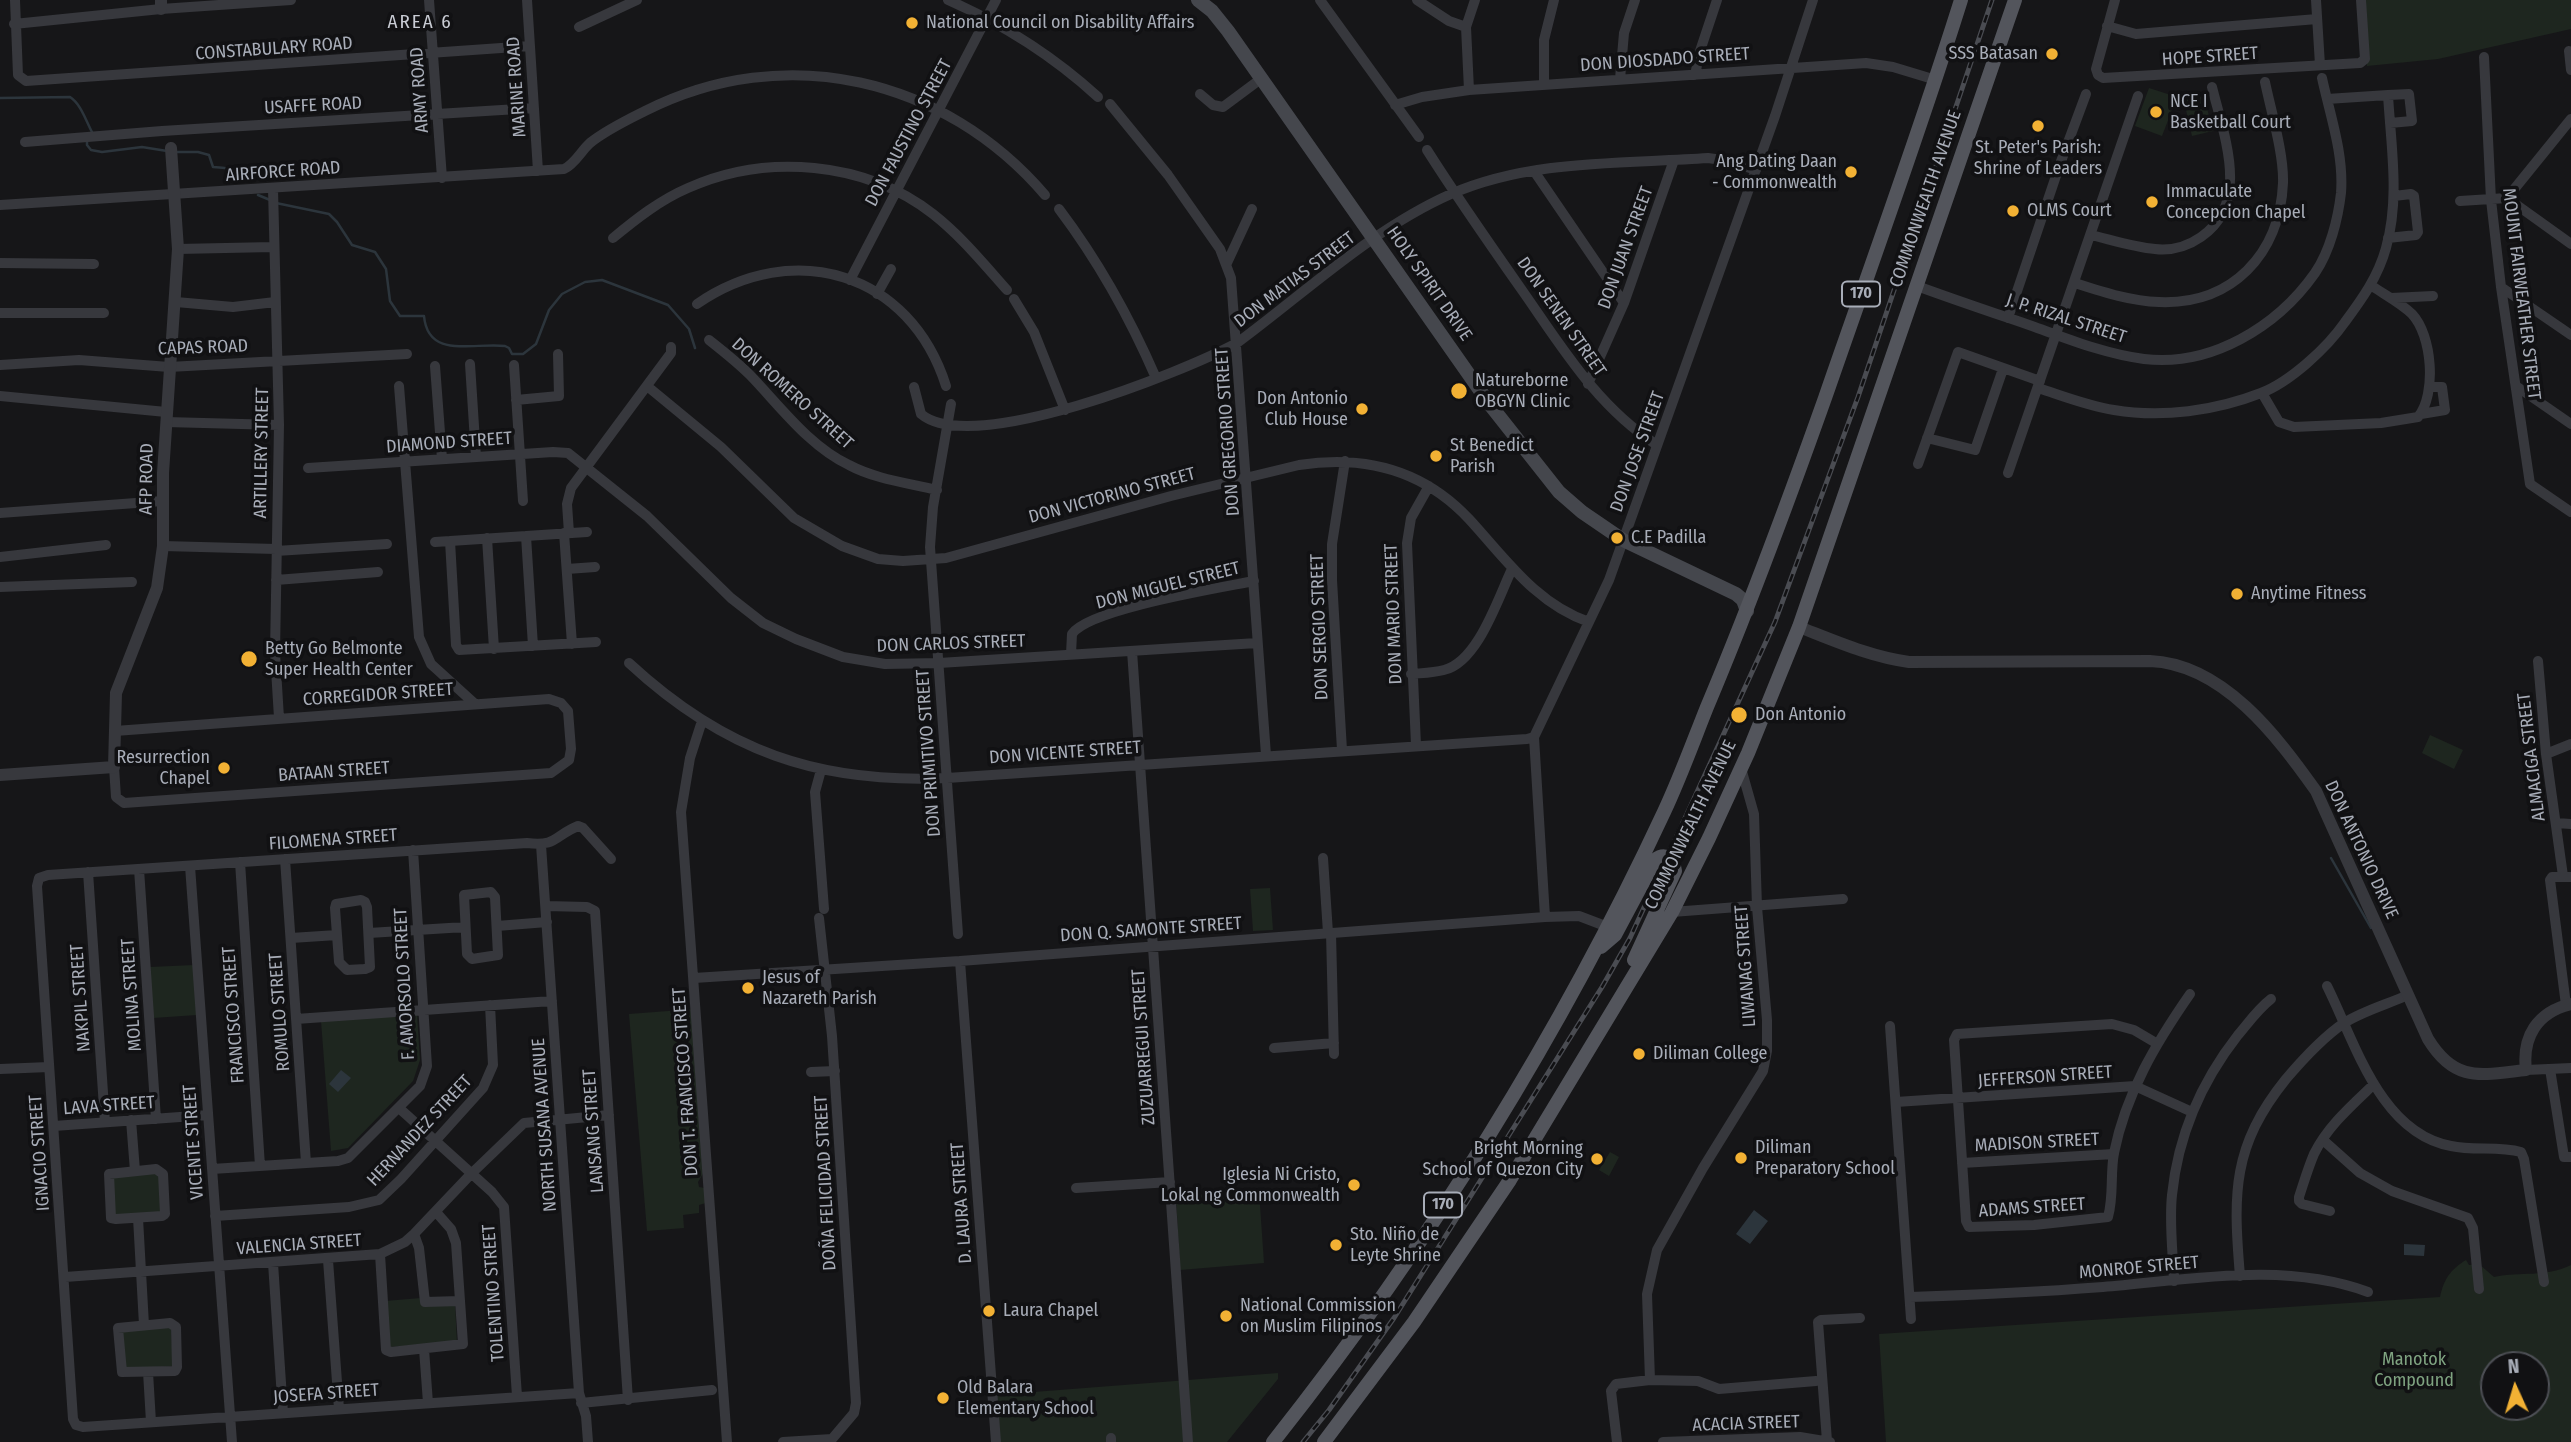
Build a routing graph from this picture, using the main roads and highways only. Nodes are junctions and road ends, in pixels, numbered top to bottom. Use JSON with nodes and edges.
{"nodes":[{"id":1,"x":1198,"y":0,"type":"edge"},
{"id":2,"x":1961,"y":0,"type":"edge"},
{"id":3,"x":2015,"y":0,"type":"edge"},
{"id":4,"x":1212,"y":5,"type":"edge"},
{"id":5,"x":1755,"y":590,"type":"junction"},
{"id":6,"x":1736,"y":594,"type":"junction"},
{"id":7,"x":1747,"y":611,"type":"junction"},
{"id":8,"x":1592,"y":954,"type":"junction"},
{"id":9,"x":1616,"y":1004,"type":"junction"},
{"id":10,"x":1273,"y":1442,"type":"edge"},
{"id":11,"x":1324,"y":1442,"type":"edge"}],
"edges":[{"from":1,"to":4,"type":"main road","name":"HOLY SPIRIT DRIVE"},
{"from":2,"to":5,"type":"main road","name":"COMMONWEALTH AVENUE","number":"170"},
{"from":3,"to":9,"type":"main road","name":"COMMONWEALTH AVENUE","number":"170"},
{"from":4,"to":6,"type":"main road","name":"HOLY SPIRIT DRIVE"},
{"from":5,"to":6,"type":"main road"},
{"from":5,"to":7,"type":"main road","name":"COMMONWEALTH AVENUE","number":"170"},
{"from":6,"to":7,"type":"main road"},
{"from":7,"to":8,"type":"main road","name":"COMMONWEALTH AVENUE","number":"170"},
{"from":8,"to":9,"type":"main road"},
{"from":8,"to":10,"type":"main road","name":"COMMONWEALTH AVENUE","number":"170"},
{"from":9,"to":11,"type":"main road","name":"COMMONWEALTH AVENUE","number":"170"}]}
